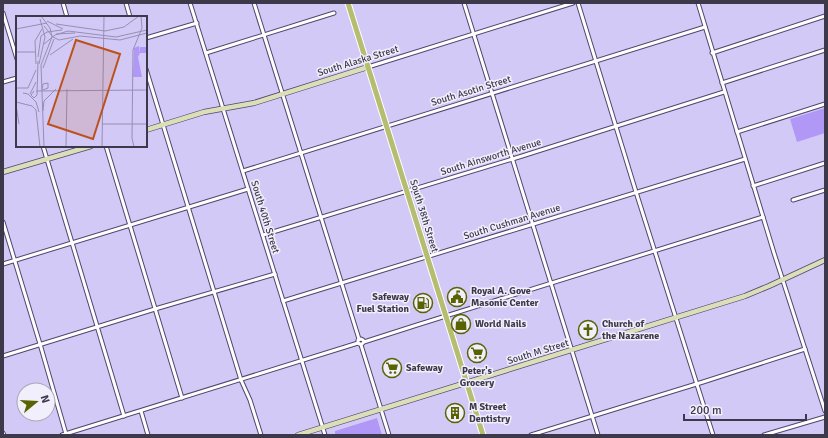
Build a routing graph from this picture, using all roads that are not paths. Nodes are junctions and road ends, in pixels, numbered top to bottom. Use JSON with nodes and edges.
{"nodes":[{"id":1,"x":63,"y":3,"type":"edge"},
{"id":2,"x":126,"y":3,"type":"edge"},
{"id":3,"x":190,"y":3,"type":"edge"},
{"id":4,"x":254,"y":3,"type":"edge"},
{"id":5,"x":348,"y":3,"type":"edge"},
{"id":6,"x":464,"y":3,"type":"edge"},
{"id":7,"x":574,"y":3,"type":"edge"},
{"id":8,"x":578,"y":3,"type":"edge"},
{"id":9,"x":698,"y":3,"type":"edge"},
{"id":10,"x":3,"y":12,"type":"edge"},
{"id":11,"x":334,"y":13,"type":"dead end"},
{"id":12,"x":67,"y":16,"type":"edge"},
{"id":13,"x":130,"y":16,"type":"edge"},
{"id":14,"x":825,"y":16,"type":"edge"},
{"id":15,"x":197,"y":23,"type":"junction"},
{"id":16,"x":705,"y":27,"type":"junction"},
{"id":17,"x":474,"y":34,"type":"junction"},
{"id":18,"x":264,"y":35,"type":"junction"},
{"id":19,"x":147,"y":38,"type":"edge"},
{"id":20,"x":825,"y":50,"type":"edge"},
{"id":21,"x":206,"y":53,"type":"junction"},
{"id":22,"x":712,"y":53,"type":"junction"},
{"id":23,"x":16,"y":56,"type":"edge"},
{"id":24,"x":596,"y":61,"type":"junction"},
{"id":25,"x":368,"y":67,"type":"junction"},
{"id":26,"x":147,"y":72,"type":"edge"},
{"id":27,"x":16,"y":78,"type":"edge"},
{"id":28,"x":3,"y":82,"type":"edge"},
{"id":29,"x":722,"y":83,"type":"junction"},
{"id":30,"x":724,"y":92,"type":"junction"},
{"id":31,"x":492,"y":93,"type":"junction"},
{"id":32,"x":283,"y":94,"type":"junction"},
{"id":33,"x":825,"y":104,"type":"edge"},
{"id":34,"x":223,"y":108,"type":"junction"},
{"id":35,"x":163,"y":125,"type":"junction"},
{"id":36,"x":386,"y":126,"type":"junction"},
{"id":37,"x":616,"y":126,"type":"junction"},
{"id":38,"x":147,"y":130,"type":"edge"},
{"id":39,"x":737,"y":132,"type":"junction"},
{"id":40,"x":43,"y":147,"type":"edge"},
{"id":41,"x":88,"y":147,"type":"edge"},
{"id":42,"x":106,"y":147,"type":"edge"},
{"id":43,"x":302,"y":152,"type":"junction"},
{"id":44,"x":47,"y":159,"type":"junction"},
{"id":45,"x":512,"y":159,"type":"junction"},
{"id":46,"x":745,"y":159,"type":"junction"},
{"id":47,"x":825,"y":163,"type":"edge"},
{"id":48,"x":243,"y":170,"type":"junction"},
{"id":49,"x":3,"y":172,"type":"edge"},
{"id":50,"x":753,"y":186,"type":"junction"},
{"id":51,"x":248,"y":189,"type":"junction"},
{"id":52,"x":825,"y":190,"type":"edge"},
{"id":53,"x":406,"y":191,"type":"junction"},
{"id":54,"x":636,"y":192,"type":"junction"},
{"id":55,"x":793,"y":200,"type":"dead end"},
{"id":56,"x":188,"y":208,"type":"junction"},
{"id":57,"x":321,"y":217,"type":"junction"},
{"id":58,"x":763,"y":217,"type":"junction"},
{"id":59,"x":3,"y":222,"type":"edge"},
{"id":60,"x":532,"y":225,"type":"junction"},
{"id":61,"x":130,"y":226,"type":"junction"},
{"id":62,"x":263,"y":235,"type":"junction"},
{"id":63,"x":72,"y":244,"type":"junction"},
{"id":64,"x":655,"y":251,"type":"junction"},
{"id":65,"x":427,"y":257,"type":"junction"},
{"id":66,"x":825,"y":260,"type":"edge"},
{"id":67,"x":15,"y":261,"type":"junction"},
{"id":68,"x":3,"y":264,"type":"edge"},
{"id":69,"x":275,"y":274,"type":"junction"},
{"id":70,"x":783,"y":280,"type":"junction"},
{"id":71,"x":342,"y":283,"type":"junction"},
{"id":72,"x":550,"y":283,"type":"junction"},
{"id":73,"x":214,"y":292,"type":"junction"},
{"id":74,"x":283,"y":301,"type":"junction"},
{"id":75,"x":155,"y":309,"type":"junction"},
{"id":76,"x":446,"y":316,"type":"junction"},
{"id":77,"x":676,"y":318,"type":"junction"},
{"id":78,"x":98,"y":327,"type":"junction"},
{"id":79,"x":361,"y":343,"type":"junction"},
{"id":80,"x":40,"y":344,"type":"junction"},
{"id":81,"x":805,"y":349,"type":"junction"},
{"id":82,"x":572,"y":350,"type":"junction"},
{"id":83,"x":3,"y":356,"type":"edge"},
{"id":84,"x":302,"y":360,"type":"junction"},
{"id":85,"x":241,"y":380,"type":"junction"},
{"id":86,"x":467,"y":383,"type":"junction"},
{"id":87,"x":697,"y":384,"type":"junction"},
{"id":88,"x":182,"y":398,"type":"junction"},
{"id":89,"x":381,"y":410,"type":"junction"},
{"id":90,"x":140,"y":411,"type":"junction"},
{"id":91,"x":825,"y":411,"type":"edge"},
{"id":92,"x":124,"y":416,"type":"junction"},
{"id":93,"x":592,"y":416,"type":"junction"},
{"id":94,"x":825,"y":417,"type":"edge"},
{"id":95,"x":323,"y":427,"type":"junction"},
{"id":96,"x":64,"y":434,"type":"edge"},
{"id":97,"x":148,"y":435,"type":"edge"},
{"id":98,"x":261,"y":435,"type":"edge"},
{"id":99,"x":298,"y":435,"type":"edge"},
{"id":100,"x":325,"y":435,"type":"edge"},
{"id":101,"x":389,"y":435,"type":"edge"},
{"id":102,"x":483,"y":435,"type":"edge"},
{"id":103,"x":531,"y":435,"type":"edge"},
{"id":104,"x":598,"y":435,"type":"edge"},
{"id":105,"x":713,"y":435,"type":"edge"},
{"id":106,"x":764,"y":435,"type":"edge"}],
"edges":[{"from":1,"to":12,"type":"street"},
{"from":2,"to":13,"type":"street"},
{"from":3,"to":15,"type":"street","name":"South 40th Street"},
{"from":4,"to":18,"type":"street"},
{"from":5,"to":25,"type":"main road","name":"South 38th Street"},
{"from":6,"to":17,"type":"street"},
{"from":7,"to":17,"type":"street","name":"South Alaska Street"},
{"from":8,"to":24,"type":"street"},
{"from":9,"to":16,"type":"street"},
{"from":10,"to":23,"type":"street"},
{"from":11,"to":18,"type":"street"},
{"from":14,"to":22,"type":"street"},
{"from":15,"to":19,"type":"street"},
{"from":15,"to":21,"type":"street","name":"South 40th Street"},
{"from":16,"to":22,"type":"street"},
{"from":16,"to":24,"type":"street","name":"South Asotin Street"},
{"from":17,"to":25,"type":"street","name":"South Alaska Street"},
{"from":17,"to":31,"type":"street"},
{"from":18,"to":21,"type":"street"},
{"from":18,"to":32,"type":"street"},
{"from":20,"to":29,"type":"street"},
{"from":21,"to":34,"type":"street","name":"South 40th Street"},
{"from":22,"to":29,"type":"street"},
{"from":24,"to":31,"type":"street","name":"South Asotin Street"},
{"from":24,"to":37,"type":"street"},
{"from":25,"to":32,"type":"street","name":"South Alaska Street"},
{"from":25,"to":36,"type":"main road","name":"South 38th Street"},
{"from":26,"to":35,"type":"street"},
{"from":27,"to":28,"type":"street"},
{"from":29,"to":30,"type":"street"},
{"from":30,"to":37,"type":"street","name":"South Ainsworth Avenue"},
{"from":30,"to":39,"type":"street"},
{"from":31,"to":36,"type":"street","name":"South Asotin Street"},
{"from":31,"to":45,"type":"street"},
{"from":32,"to":34,"type":"street","name":"South Alaska Street"},
{"from":32,"to":43,"type":"street"},
{"from":33,"to":39,"type":"street"},
{"from":34,"to":35,"type":"street","name":"South Alaska Street"},
{"from":34,"to":48,"type":"street","name":"South 40th Street"},
{"from":35,"to":38,"type":"street","name":"South Alaska Street"},
{"from":35,"to":56,"type":"street"},
{"from":36,"to":43,"type":"street","name":"South Asotin Street"},
{"from":36,"to":53,"type":"main road","name":"South 38th Street"},
{"from":37,"to":45,"type":"street","name":"South Ainsworth Avenue"},
{"from":37,"to":54,"type":"street"},
{"from":39,"to":46,"type":"street"},
{"from":40,"to":44,"type":"street"},
{"from":41,"to":44,"type":"street"},
{"from":42,"to":61,"type":"street"},
{"from":43,"to":48,"type":"street","name":"South Asotin Street"},
{"from":43,"to":57,"type":"street"},
{"from":44,"to":49,"type":"street"},
{"from":44,"to":63,"type":"street"},
{"from":45,"to":53,"type":"street","name":"South Ainsworth Avenue"},
{"from":45,"to":60,"type":"street"},
{"from":46,"to":50,"type":"street"},
{"from":46,"to":54,"type":"street","name":"South Cushman Avenue"},
{"from":47,"to":50,"type":"street"},
{"from":48,"to":51,"type":"street","name":"South 40th Street"},
{"from":50,"to":58,"type":"street"},
{"from":51,"to":56,"type":"street"},
{"from":51,"to":62,"type":"street","name":"South 40th Street"},
{"from":52,"to":55,"type":"street"},
{"from":53,"to":57,"type":"street","name":"South Ainsworth Avenue"},
{"from":53,"to":65,"type":"main road","name":"South 38th Street"},
{"from":54,"to":60,"type":"street","name":"South Cushman Avenue"},
{"from":54,"to":64,"type":"street"},
{"from":56,"to":61,"type":"street"},
{"from":56,"to":73,"type":"street"},
{"from":57,"to":62,"type":"street","name":"South Ainsworth Avenue"},
{"from":57,"to":71,"type":"street"},
{"from":58,"to":64,"type":"street"},
{"from":58,"to":70,"type":"street"},
{"from":59,"to":67,"type":"street"},
{"from":60,"to":65,"type":"street","name":"South Cushman Avenue"},
{"from":60,"to":72,"type":"street"},
{"from":61,"to":63,"type":"street"},
{"from":61,"to":75,"type":"street"},
{"from":62,"to":69,"type":"street","name":"South 40th Street"},
{"from":63,"to":67,"type":"street"},
{"from":63,"to":78,"type":"street"},
{"from":64,"to":72,"type":"street"},
{"from":64,"to":77,"type":"street"},
{"from":65,"to":71,"type":"street","name":"South Cushman Avenue"},
{"from":65,"to":76,"type":"main road","name":"South 38th Street"},
{"from":66,"to":70,"type":"street","name":"South M Street"},
{"from":67,"to":68,"type":"street"},
{"from":67,"to":80,"type":"street"},
{"from":69,"to":73,"type":"street"},
{"from":69,"to":74,"type":"street","name":"South 40th Street"},
{"from":70,"to":77,"type":"street","name":"South M Street"},
{"from":70,"to":81,"type":"street"},
{"from":71,"to":74,"type":"street","name":"South Cushman Avenue"},
{"from":71,"to":79,"type":"street"},
{"from":72,"to":76,"type":"street"},
{"from":72,"to":82,"type":"street"},
{"from":73,"to":75,"type":"street"},
{"from":73,"to":85,"type":"street"},
{"from":74,"to":84,"type":"street","name":"South 40th Street"},
{"from":75,"to":78,"type":"street"},
{"from":75,"to":88,"type":"street"},
{"from":76,"to":79,"type":"street"},
{"from":76,"to":86,"type":"main road","name":"South 38th Street"},
{"from":77,"to":82,"type":"street","name":"South M Street"},
{"from":77,"to":87,"type":"street"},
{"from":78,"to":80,"type":"street"},
{"from":78,"to":92,"type":"street"},
{"from":79,"to":84,"type":"street"},
{"from":79,"to":89,"type":"street"},
{"from":80,"to":83,"type":"street"},
{"from":80,"to":96,"type":"street"},
{"from":81,"to":87,"type":"street"},
{"from":81,"to":91,"type":"street"},
{"from":82,"to":86,"type":"street","name":"South M Street"},
{"from":82,"to":93,"type":"street"},
{"from":84,"to":85,"type":"street"},
{"from":84,"to":95,"type":"street","name":"South 40th Street"},
{"from":85,"to":88,"type":"street"},
{"from":85,"to":98,"type":"street"},
{"from":86,"to":89,"type":"street","name":"South M Street"},
{"from":86,"to":102,"type":"main road","name":"South 38th Street"},
{"from":87,"to":93,"type":"street"},
{"from":87,"to":105,"type":"street"},
{"from":88,"to":90,"type":"street"},
{"from":89,"to":95,"type":"street","name":"South M Street"},
{"from":89,"to":101,"type":"street"},
{"from":90,"to":92,"type":"street"},
{"from":90,"to":97,"type":"street"},
{"from":92,"to":96,"type":"street"},
{"from":93,"to":103,"type":"street"},
{"from":93,"to":104,"type":"street"},
{"from":94,"to":106,"type":"street"},
{"from":95,"to":99,"type":"street","name":"South M Street"},
{"from":95,"to":100,"type":"street","name":"South 40th Street"}]}
